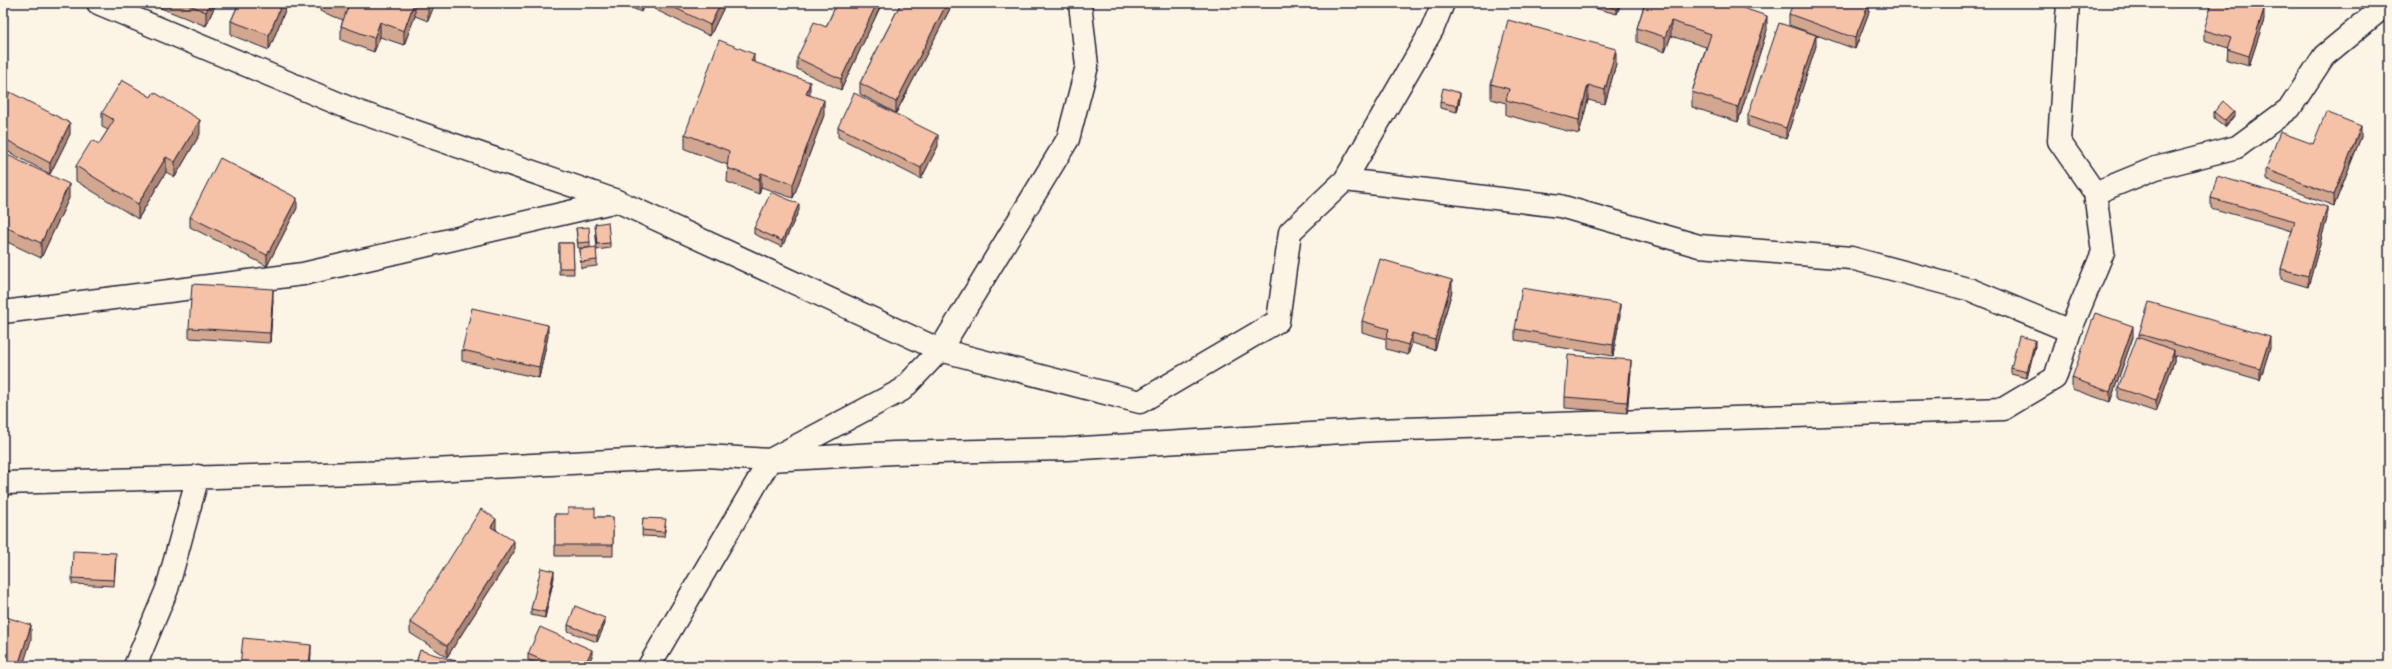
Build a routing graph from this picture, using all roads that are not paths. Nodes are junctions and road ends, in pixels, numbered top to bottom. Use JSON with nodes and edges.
{"nodes":[{"id":1,"x":98,"y":3,"type":"edge"},
{"id":2,"x":1080,"y":3,"type":"edge"},
{"id":3,"x":1443,"y":3,"type":"edge"},
{"id":4,"x":2068,"y":3,"type":"edge"},
{"id":5,"x":2388,"y":3,"type":"edge"},
{"id":6,"x":1346,"y":180,"type":"junction"},
{"id":7,"x":2094,"y":192,"type":"junction"},
{"id":8,"x":617,"y":201,"type":"junction"},
{"id":9,"x":3,"y":312,"type":"edge"},
{"id":10,"x":2070,"y":331,"type":"junction"},
{"id":11,"x":940,"y":350,"type":"junction"},
{"id":12,"x":770,"y":460,"type":"junction"},
{"id":13,"x":198,"y":476,"type":"junction"},
{"id":14,"x":3,"y":483,"type":"edge"},
{"id":15,"x":135,"y":666,"type":"edge"},
{"id":16,"x":649,"y":666,"type":"edge"}],
"edges":[{"from":1,"to":8,"type":"street"},
{"from":2,"to":11,"type":"street"},
{"from":3,"to":6,"type":"street"},
{"from":4,"to":7,"type":"street"},
{"from":5,"to":7,"type":"street"},
{"from":6,"to":10,"type":"street"},
{"from":6,"to":11,"type":"street"},
{"from":7,"to":10,"type":"street"},
{"from":8,"to":9,"type":"street"},
{"from":8,"to":11,"type":"street"},
{"from":10,"to":12,"type":"street"},
{"from":11,"to":12,"type":"street"},
{"from":12,"to":13,"type":"street"},
{"from":12,"to":16,"type":"street"},
{"from":13,"to":14,"type":"street"},
{"from":13,"to":15,"type":"street"}]}
